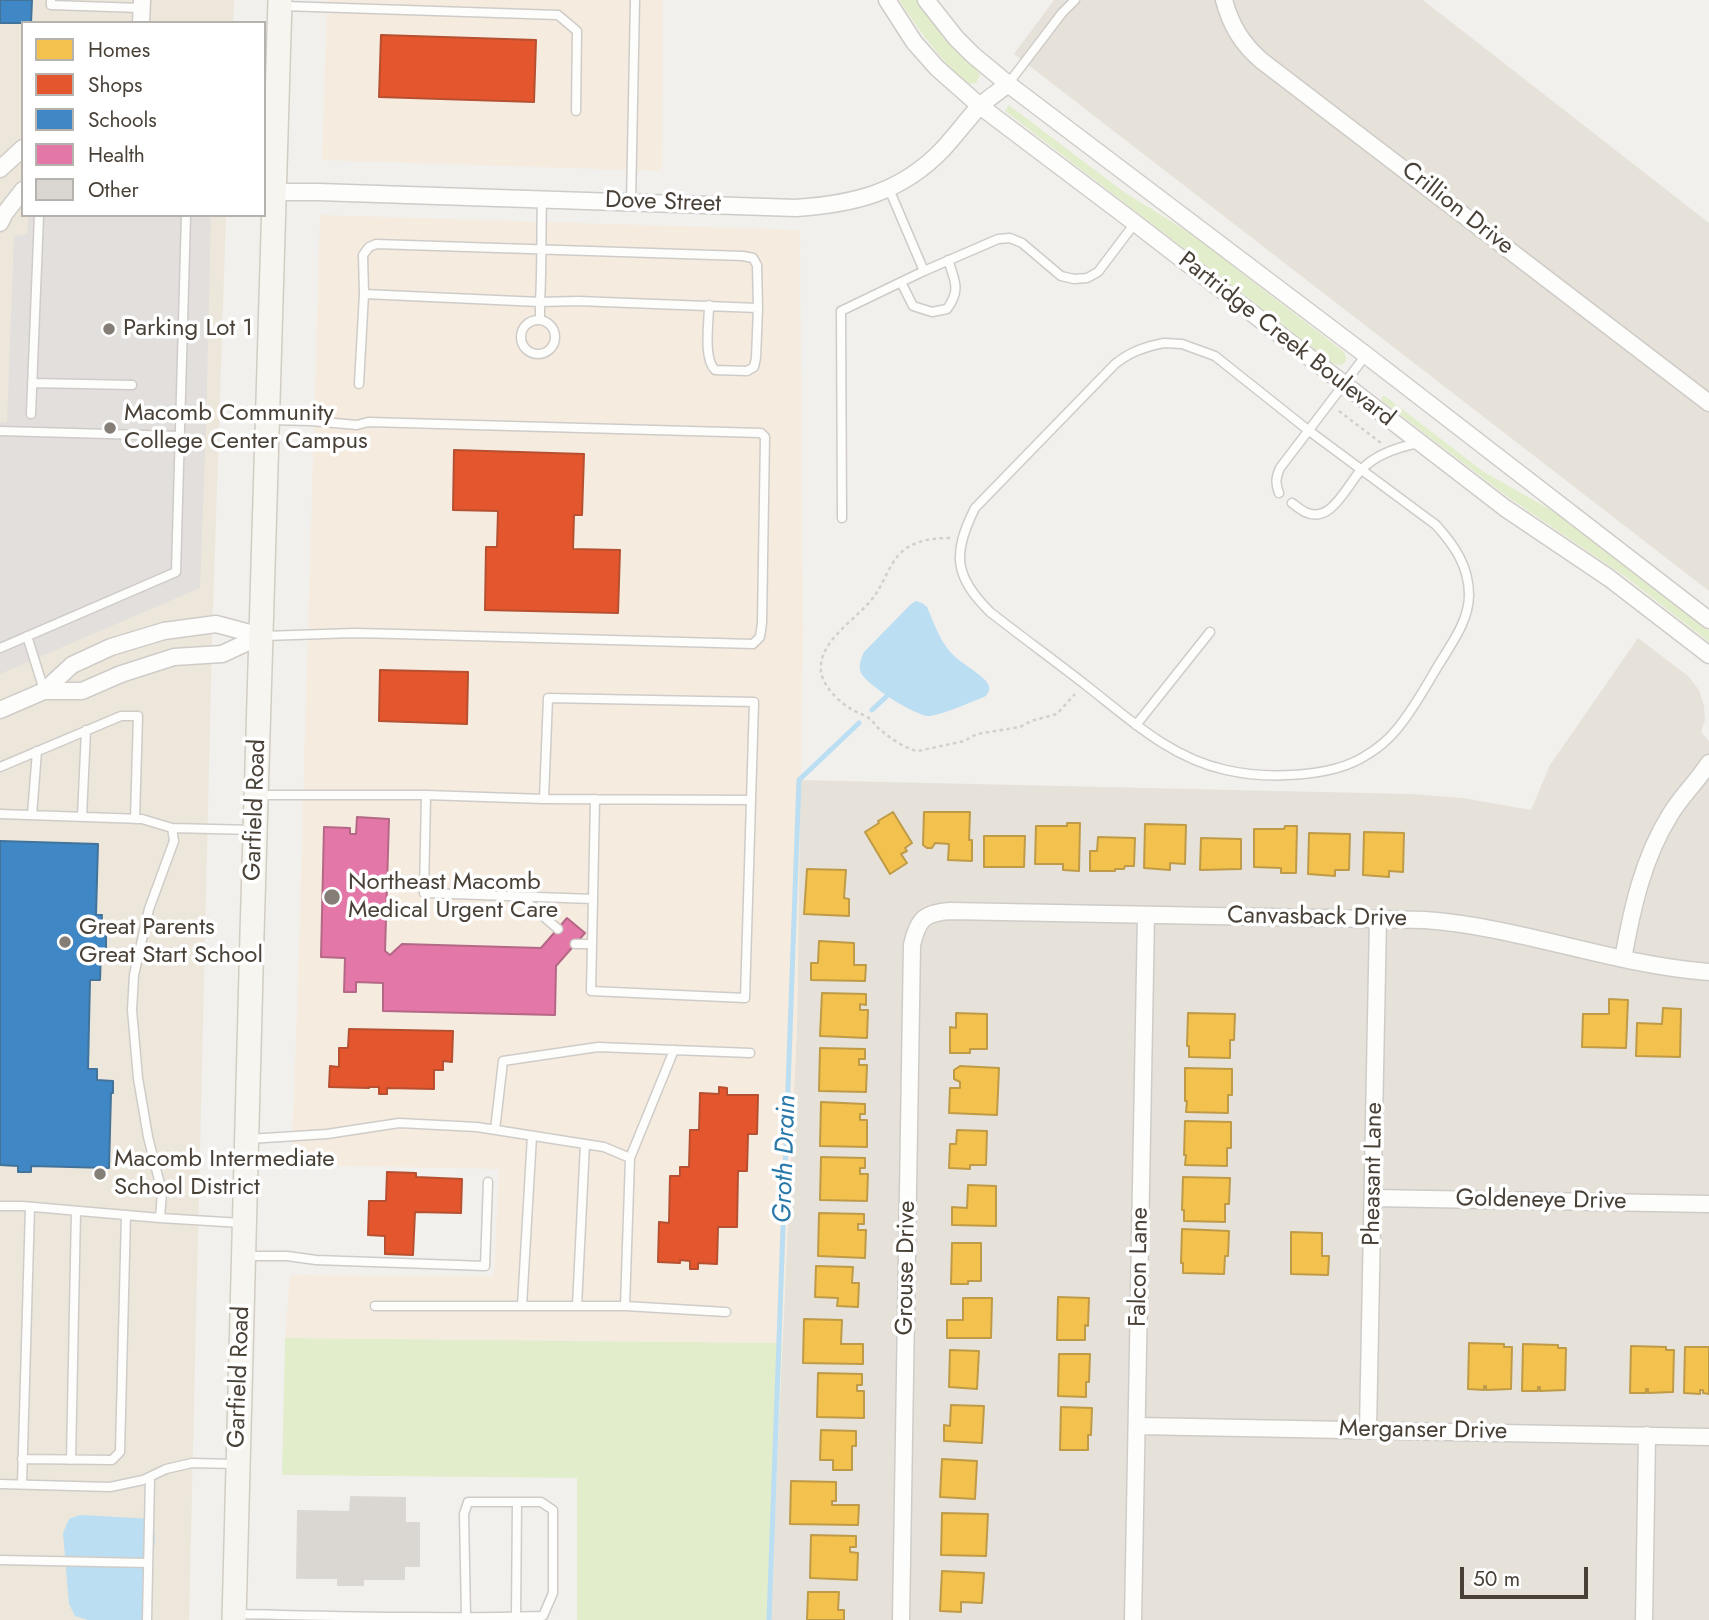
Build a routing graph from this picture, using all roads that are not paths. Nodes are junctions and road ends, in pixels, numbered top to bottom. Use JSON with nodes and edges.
{"nodes":[{"id":1,"x":51,"y":0,"type":"edge"},
{"id":2,"x":635,"y":0,"type":"edge"},
{"id":3,"x":887,"y":0,"type":"edge"},
{"id":4,"x":926,"y":0,"type":"edge"},
{"id":5,"x":1075,"y":0,"type":"edge"},
{"id":6,"x":1224,"y":0,"type":"edge"},
{"id":7,"x":280,"y":3,"type":"edge"},
{"id":8,"x":141,"y":10,"type":"edge"},
{"id":9,"x":1008,"y":84,"type":"junction"},
{"id":10,"x":980,"y":106,"type":"junction"},
{"id":11,"x":576,"y":111,"type":"dead end"},
{"id":12,"x":21,"y":150,"type":"edge"},
{"id":13,"x":0,"y":169,"type":"edge"},
{"id":14,"x":889,"y":189,"type":"junction"},
{"id":15,"x":268,"y":190,"type":"edge"},
{"id":16,"x":21,"y":193,"type":"edge"},
{"id":17,"x":542,"y":199,"type":"junction"},
{"id":18,"x":631,"y":202,"type":"junction"},
{"id":19,"x":39,"y":217,"type":"edge"},
{"id":20,"x":186,"y":217,"type":"edge"},
{"id":21,"x":0,"y":223,"type":"edge"},
{"id":22,"x":1135,"y":223,"type":"junction"},
{"id":23,"x":541,"y":250,"type":"junction"},
{"id":24,"x":948,"y":260,"type":"junction"},
{"id":25,"x":925,"y":271,"type":"junction"},
{"id":26,"x":901,"y":282,"type":"junction"},
{"id":27,"x":364,"y":294,"type":"junction"},
{"id":28,"x":540,"y":302,"type":"junction"},
{"id":29,"x":709,"y":305,"type":"junction"},
{"id":30,"x":758,"y":307,"type":"junction"},
{"id":31,"x":540,"y":320,"type":"junction"},
{"id":32,"x":1366,"y":355,"type":"junction"},
{"id":33,"x":32,"y":383,"type":"junction"},
{"id":34,"x":359,"y":384,"type":"dead end"},
{"id":35,"x":1343,"y":384,"type":"junction"},
{"id":36,"x":132,"y":385,"type":"dead end"},
{"id":37,"x":1709,"y":403,"type":"edge"},
{"id":38,"x":31,"y":414,"type":"dead end"},
{"id":39,"x":268,"y":420,"type":"junction"},
{"id":40,"x":0,"y":430,"type":"edge"},
{"id":41,"x":1308,"y":430,"type":"junction"},
{"id":42,"x":180,"y":436,"type":"junction"},
{"id":43,"x":1421,"y":443,"type":"junction"},
{"id":44,"x":1361,"y":470,"type":"junction"},
{"id":45,"x":1279,"y":493,"type":"dead end"},
{"id":46,"x":1292,"y":503,"type":"dead end"},
{"id":47,"x":842,"y":518,"type":"dead end"},
{"id":48,"x":1709,"y":620,"type":"edge"},
{"id":49,"x":1210,"y":632,"type":"dead end"},
{"id":50,"x":27,"y":636,"type":"junction"},
{"id":51,"x":261,"y":636,"type":"junction"},
{"id":52,"x":0,"y":648,"type":"edge"},
{"id":53,"x":1709,"y":655,"type":"edge"},
{"id":54,"x":44,"y":691,"type":"junction"},
{"id":55,"x":0,"y":710,"type":"edge"},
{"id":56,"x":1136,"y":725,"type":"junction"},
{"id":57,"x":86,"y":730,"type":"junction"},
{"id":58,"x":37,"y":751,"type":"junction"},
{"id":59,"x":1709,"y":765,"type":"edge"},
{"id":60,"x":0,"y":766,"type":"edge"},
{"id":61,"x":256,"y":795,"type":"junction"},
{"id":62,"x":426,"y":795,"type":"junction"},
{"id":63,"x":544,"y":799,"type":"junction"},
{"id":64,"x":594,"y":799,"type":"junction"},
{"id":65,"x":751,"y":800,"type":"junction"},
{"id":66,"x":0,"y":814,"type":"edge"},
{"id":67,"x":32,"y":815,"type":"junction"},
{"id":68,"x":82,"y":817,"type":"junction"},
{"id":69,"x":135,"y":819,"type":"junction"},
{"id":70,"x":172,"y":828,"type":"junction"},
{"id":71,"x":255,"y":830,"type":"junction"},
{"id":72,"x":521,"y":897,"type":"junction"},
{"id":73,"x":593,"y":899,"type":"junction"},
{"id":74,"x":1146,"y":915,"type":"junction"},
{"id":75,"x":1378,"y":918,"type":"junction"},
{"id":76,"x":922,"y":919,"type":"joint"},
{"id":77,"x":558,"y":929,"type":"dead end"},
{"id":78,"x":575,"y":944,"type":"dead end"},
{"id":79,"x":592,"y":944,"type":"junction"},
{"id":80,"x":1623,"y":959,"type":"junction"},
{"id":81,"x":1709,"y":972,"type":"edge"},
{"id":82,"x":674,"y":1050,"type":"junction"},
{"id":83,"x":750,"y":1053,"type":"dead end"},
{"id":84,"x":495,"y":1130,"type":"junction"},
{"id":85,"x":532,"y":1136,"type":"junction"},
{"id":86,"x":246,"y":1139,"type":"junction"},
{"id":87,"x":585,"y":1144,"type":"junction"},
{"id":88,"x":630,"y":1158,"type":"junction"},
{"id":89,"x":488,"y":1182,"type":"dead end"},
{"id":90,"x":1373,"y":1198,"type":"junction"},
{"id":91,"x":1709,"y":1204,"type":"edge"},
{"id":92,"x":0,"y":1206,"type":"edge"},
{"id":93,"x":30,"y":1207,"type":"junction"},
{"id":94,"x":76,"y":1211,"type":"junction"},
{"id":95,"x":126,"y":1215,"type":"junction"},
{"id":96,"x":160,"y":1218,"type":"junction"},
{"id":97,"x":244,"y":1224,"type":"junction"},
{"id":98,"x":243,"y":1255,"type":"junction"},
{"id":99,"x":375,"y":1306,"type":"dead end"},
{"id":100,"x":522,"y":1306,"type":"junction"},
{"id":101,"x":577,"y":1306,"type":"junction"},
{"id":102,"x":625,"y":1306,"type":"junction"},
{"id":103,"x":726,"y":1312,"type":"dead end"},
{"id":104,"x":1138,"y":1426,"type":"junction"},
{"id":105,"x":1368,"y":1430,"type":"junction"},
{"id":106,"x":1647,"y":1435,"type":"junction"},
{"id":107,"x":1709,"y":1437,"type":"edge"},
{"id":108,"x":22,"y":1459,"type":"junction"},
{"id":109,"x":71,"y":1460,"type":"junction"},
{"id":110,"x":238,"y":1464,"type":"junction"},
{"id":111,"x":150,"y":1477,"type":"junction"},
{"id":112,"x":0,"y":1483,"type":"edge"},
{"id":113,"x":22,"y":1485,"type":"junction"},
{"id":114,"x":517,"y":1502,"type":"junction"},
{"id":115,"x":0,"y":1560,"type":"edge"},
{"id":116,"x":148,"y":1563,"type":"junction"},
{"id":117,"x":234,"y":1617,"type":"edge"},
{"id":118,"x":466,"y":1617,"type":"junction"},
{"id":119,"x":516,"y":1617,"type":"junction"},
{"id":120,"x":320,"y":1618,"type":"edge"},
{"id":121,"x":359,"y":1618,"type":"edge"},
{"id":122,"x":481,"y":1619,"type":"edge"},
{"id":123,"x":147,"y":1620,"type":"edge"},
{"id":124,"x":901,"y":1620,"type":"edge"},
{"id":125,"x":1133,"y":1620,"type":"edge"},
{"id":126,"x":1644,"y":1620,"type":"edge"}],
"edges":[{"from":1,"to":8,"type":"lane"},
{"from":2,"to":18,"type":"lane"},
{"from":3,"to":10,"type":"street","name":"Partridge Creek Boulevard"},
{"from":4,"to":9,"type":"street","name":"Partridge Creek Boulevard"},
{"from":5,"to":9,"type":"lane"},
{"from":6,"to":37,"type":"street","name":"Crillion Drive"},
{"from":7,"to":11,"type":"lane"},
{"from":7,"to":15,"type":"main road","name":"Garfield Road"},
{"from":9,"to":10,"type":"street","name":"Dove Street"},
{"from":9,"to":32,"type":"street","name":"Partridge Creek Boulevard"},
{"from":10,"to":14,"type":"street","name":"Dove Street"},
{"from":10,"to":22,"type":"street","name":"Partridge Creek Boulevard"},
{"from":12,"to":13,"type":"street"},
{"from":14,"to":18,"type":"street","name":"Dove Street"},
{"from":14,"to":25,"type":"lane"},
{"from":15,"to":17,"type":"street","name":"Dove Street"},
{"from":15,"to":39,"type":"main road","name":"Garfield Road"},
{"from":16,"to":21,"type":"street"},
{"from":17,"to":18,"type":"street","name":"Dove Street"},
{"from":17,"to":23,"type":"lane"},
{"from":19,"to":33,"type":"lane"},
{"from":20,"to":42,"type":"lane"},
{"from":22,"to":24,"type":"lane"},
{"from":22,"to":35,"type":"street","name":"Partridge Creek Boulevard"},
{"from":23,"to":27,"type":"lane"},
{"from":23,"to":28,"type":"lane"},
{"from":23,"to":30,"type":"lane"},
{"from":24,"to":25,"type":"lane"},
{"from":24,"to":26,"type":"lane"},
{"from":25,"to":26,"type":"lane"},
{"from":26,"to":47,"type":"lane"},
{"from":27,"to":28,"type":"lane"},
{"from":27,"to":34,"type":"lane"},
{"from":28,"to":29,"type":"lane"},
{"from":28,"to":31,"type":"lane"},
{"from":29,"to":30,"type":"lane"},
{"from":29,"to":30,"type":"lane"},
{"from":31,"to":31,"type":"lane"},
{"from":32,"to":35,"type":"lane"},
{"from":32,"to":48,"type":"street","name":"Partridge Creek Boulevard"},
{"from":33,"to":36,"type":"lane"},
{"from":33,"to":38,"type":"lane"},
{"from":35,"to":41,"type":"lane"},
{"from":35,"to":43,"type":"street","name":"Partridge Creek Boulevard"},
{"from":39,"to":51,"type":"main road","name":"Garfield Road"},
{"from":39,"to":51,"type":"lane"},
{"from":40,"to":42,"type":"lane"},
{"from":41,"to":44,"type":"lane"},
{"from":41,"to":45,"type":"lane"},
{"from":41,"to":56,"type":"lane"},
{"from":42,"to":50,"type":"lane"},
{"from":43,"to":44,"type":"lane"},
{"from":43,"to":53,"type":"street","name":"Partridge Creek Boulevard"},
{"from":44,"to":46,"type":"lane"},
{"from":44,"to":56,"type":"lane"},
{"from":49,"to":56,"type":"lane"},
{"from":50,"to":52,"type":"lane"},
{"from":50,"to":54,"type":"lane"},
{"from":51,"to":54,"type":"street"},
{"from":51,"to":54,"type":"street"},
{"from":51,"to":61,"type":"main road","name":"Garfield Road"},
{"from":54,"to":55,"type":"street"},
{"from":57,"to":58,"type":"lane"},
{"from":57,"to":68,"type":"lane"},
{"from":57,"to":69,"type":"lane"},
{"from":58,"to":60,"type":"lane"},
{"from":58,"to":67,"type":"lane"},
{"from":59,"to":80,"type":"street"},
{"from":61,"to":62,"type":"lane"},
{"from":61,"to":71,"type":"main road","name":"Garfield Road"},
{"from":62,"to":63,"type":"lane"},
{"from":62,"to":72,"type":"lane"},
{"from":63,"to":64,"type":"lane"},
{"from":63,"to":65,"type":"lane"},
{"from":64,"to":65,"type":"lane"},
{"from":64,"to":73,"type":"lane"},
{"from":65,"to":79,"type":"lane"},
{"from":66,"to":67,"type":"lane"},
{"from":67,"to":68,"type":"lane"},
{"from":68,"to":69,"type":"lane"},
{"from":69,"to":70,"type":"lane"},
{"from":70,"to":71,"type":"lane"},
{"from":70,"to":96,"type":"lane"},
{"from":71,"to":86,"type":"main road","name":"Garfield Road"},
{"from":72,"to":73,"type":"lane"},
{"from":72,"to":77,"type":"lane"},
{"from":73,"to":79,"type":"lane"},
{"from":74,"to":75,"type":"street","name":"Canvasback Drive"},
{"from":74,"to":76,"type":"street","name":"Canvasback Drive"},
{"from":74,"to":104,"type":"street","name":"Falcon Lane"},
{"from":75,"to":80,"type":"street","name":"Canvasback Drive"},
{"from":75,"to":90,"type":"street","name":"Pheasant Lane"},
{"from":76,"to":124,"type":"street","name":"Grouse Drive"},
{"from":78,"to":79,"type":"lane"},
{"from":80,"to":81,"type":"street","name":"Canvasback Drive"},
{"from":82,"to":83,"type":"lane"},
{"from":82,"to":84,"type":"lane"},
{"from":82,"to":88,"type":"lane"},
{"from":84,"to":85,"type":"lane"},
{"from":84,"to":86,"type":"lane"},
{"from":85,"to":87,"type":"lane"},
{"from":85,"to":100,"type":"lane"},
{"from":86,"to":97,"type":"main road","name":"Garfield Road"},
{"from":87,"to":88,"type":"lane"},
{"from":87,"to":101,"type":"lane"},
{"from":88,"to":102,"type":"lane"},
{"from":89,"to":98,"type":"lane"},
{"from":90,"to":91,"type":"street","name":"Goldeneye Drive"},
{"from":90,"to":105,"type":"street","name":"Pheasant Lane"},
{"from":92,"to":93,"type":"lane"},
{"from":93,"to":94,"type":"lane"},
{"from":93,"to":108,"type":"lane"},
{"from":94,"to":95,"type":"lane"},
{"from":94,"to":109,"type":"lane"},
{"from":95,"to":96,"type":"lane"},
{"from":95,"to":109,"type":"lane"},
{"from":96,"to":97,"type":"lane"},
{"from":97,"to":98,"type":"main road","name":"Garfield Road"},
{"from":98,"to":110,"type":"main road","name":"Garfield Road"},
{"from":99,"to":100,"type":"lane"},
{"from":100,"to":101,"type":"lane"},
{"from":101,"to":102,"type":"lane"},
{"from":102,"to":103,"type":"lane"},
{"from":104,"to":105,"type":"street","name":"Merganser Drive"},
{"from":104,"to":125,"type":"street","name":"Falcon Lane"},
{"from":105,"to":106,"type":"street","name":"Merganser Drive"},
{"from":106,"to":107,"type":"street","name":"Merganser Drive"},
{"from":106,"to":126,"type":"street"},
{"from":108,"to":109,"type":"lane"},
{"from":108,"to":113,"type":"lane"},
{"from":110,"to":111,"type":"lane"},
{"from":110,"to":117,"type":"main road","name":"Garfield Road"},
{"from":111,"to":113,"type":"lane"},
{"from":111,"to":116,"type":"lane"},
{"from":112,"to":113,"type":"lane"},
{"from":114,"to":118,"type":"lane"},
{"from":114,"to":119,"type":"lane"},
{"from":114,"to":119,"type":"lane"},
{"from":115,"to":116,"type":"lane"},
{"from":116,"to":123,"type":"lane"},
{"from":117,"to":120,"type":"lane"},
{"from":118,"to":121,"type":"lane"},
{"from":118,"to":122,"type":"lane"},
{"from":119,"to":122,"type":"lane"},
{"from":120,"to":121,"type":"lane"}]}
